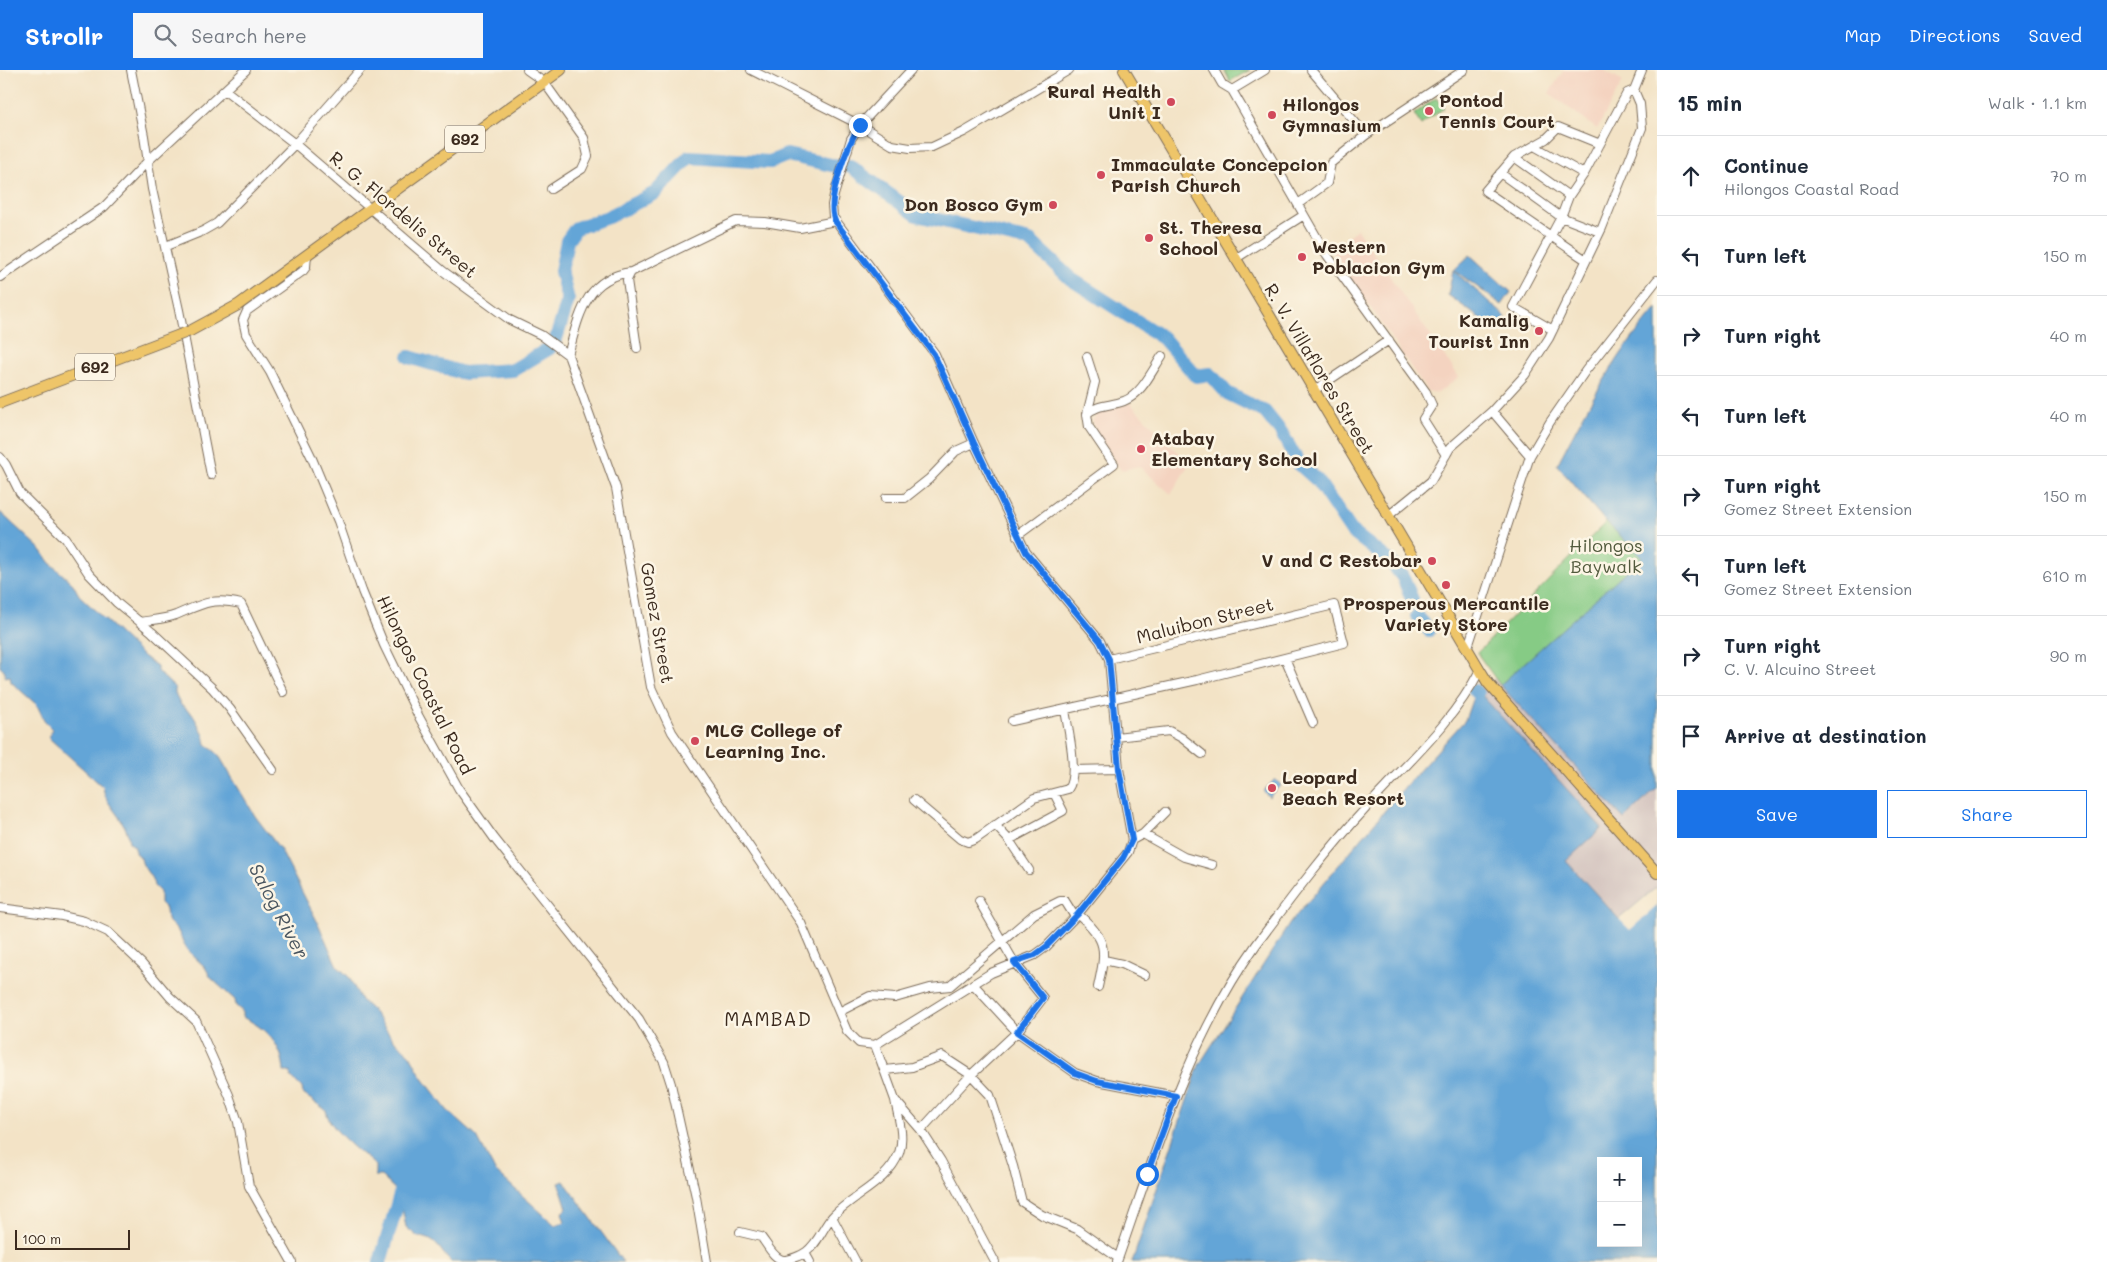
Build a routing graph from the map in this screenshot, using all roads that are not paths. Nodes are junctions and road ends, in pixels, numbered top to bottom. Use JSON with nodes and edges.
{"nodes":[{"id":1,"x":131,"y":70,"type":"edge"},
{"id":2,"x":246,"y":70,"type":"edge"},
{"id":3,"x":360,"y":70,"type":"edge"},
{"id":4,"x":527,"y":70,"type":"edge"},
{"id":5,"x":561,"y":70,"type":"edge"},
{"id":6,"x":751,"y":70,"type":"edge"},
{"id":7,"x":911,"y":70,"type":"edge"},
{"id":8,"x":1069,"y":70,"type":"edge"},
{"id":9,"x":1124,"y":70,"type":"edge"},
{"id":10,"x":1214,"y":70,"type":"edge"},
{"id":11,"x":1265,"y":70,"type":"edge"},
{"id":12,"x":1311,"y":70,"type":"edge"},
{"id":13,"x":1464,"y":70,"type":"edge"},
{"id":14,"x":1642,"y":70,"type":"edge"},
{"id":15,"x":544,"y":82,"type":"junction"},
{"id":16,"x":226,"y":90,"type":"junction"},
{"id":17,"x":1232,"y":90,"type":"junction"},
{"id":18,"x":1634,"y":90,"type":"junction"},
{"id":19,"x":860,"y":125,"type":"junction"},
{"id":20,"x":1366,"y":135,"type":"junction"},
{"id":21,"x":296,"y":144,"type":"junction"},
{"id":22,"x":1600,"y":144,"type":"junction"},
{"id":23,"x":1534,"y":146,"type":"junction"},
{"id":24,"x":1514,"y":157,"type":"junction"},
{"id":25,"x":147,"y":162,"type":"junction"},
{"id":26,"x":1500,"y":173,"type":"junction"},
{"id":27,"x":1584,"y":174,"type":"junction"},
{"id":28,"x":551,"y":190,"type":"dead end"},
{"id":29,"x":1569,"y":196,"type":"junction"},
{"id":30,"x":1298,"y":204,"type":"junction"},
{"id":31,"x":370,"y":209,"type":"junction"},
{"id":32,"x":1304,"y":215,"type":"junction"},
{"id":33,"x":1561,"y":217,"type":"junction"},
{"id":34,"x":835,"y":221,"type":"junction"},
{"id":35,"x":1600,"y":232,"type":"junction"},
{"id":36,"x":1551,"y":235,"type":"junction"},
{"id":37,"x":166,"y":246,"type":"junction"},
{"id":38,"x":306,"y":256,"type":"junction"},
{"id":39,"x":1235,"y":260,"type":"junction"},
{"id":40,"x":1586,"y":260,"type":"junction"},
{"id":41,"x":631,"y":272,"type":"junction"},
{"id":42,"x":0,"y":277,"type":"edge"},
{"id":43,"x":1657,"y":280,"type":"edge"},
{"id":44,"x":1553,"y":330,"type":"junction"},
{"id":45,"x":1389,"y":340,"type":"junction"},
{"id":46,"x":637,"y":348,"type":"dead end"},
{"id":47,"x":568,"y":354,"type":"junction"},
{"id":48,"x":1162,"y":356,"type":"dead end"},
{"id":49,"x":1087,"y":357,"type":"dead end"},
{"id":50,"x":1313,"y":391,"type":"junction"},
{"id":51,"x":0,"y":403,"type":"edge"},
{"id":52,"x":1492,"y":411,"type":"junction"},
{"id":53,"x":1087,"y":414,"type":"junction"},
{"id":54,"x":974,"y":443,"type":"junction"},
{"id":55,"x":1446,"y":455,"type":"junction"},
{"id":56,"x":1530,"y":456,"type":"junction"},
{"id":57,"x":0,"y":457,"type":"edge"},
{"id":58,"x":211,"y":475,"type":"dead end"},
{"id":59,"x":886,"y":498,"type":"dead end"},
{"id":60,"x":1388,"y":516,"type":"junction"},
{"id":61,"x":1017,"y":536,"type":"junction"},
{"id":62,"x":140,"y":622,"type":"junction"},
{"id":63,"x":1467,"y":650,"type":"junction"},
{"id":64,"x":1285,"y":658,"type":"junction"},
{"id":65,"x":1109,"y":659,"type":"junction"},
{"id":66,"x":1480,"y":670,"type":"junction"},
{"id":67,"x":284,"y":692,"type":"dead end"},
{"id":68,"x":1113,"y":697,"type":"junction"},
{"id":69,"x":1066,"y":710,"type":"junction"},
{"id":70,"x":1012,"y":721,"type":"dead end"},
{"id":71,"x":1313,"y":723,"type":"dead end"},
{"id":72,"x":1116,"y":737,"type":"junction"},
{"id":73,"x":1202,"y":754,"type":"dead end"},
{"id":74,"x":1119,"y":769,"type":"junction"},
{"id":75,"x":273,"y":770,"type":"dead end"},
{"id":76,"x":1073,"y":770,"type":"junction"},
{"id":77,"x":1054,"y":793,"type":"junction"},
{"id":78,"x":914,"y":800,"type":"dead end"},
{"id":79,"x":1165,"y":812,"type":"dead end"},
{"id":80,"x":995,"y":825,"type":"junction"},
{"id":81,"x":1143,"y":834,"type":"junction"},
{"id":82,"x":1009,"y":840,"type":"junction"},
{"id":83,"x":1132,"y":840,"type":"junction"},
{"id":84,"x":1212,"y":866,"type":"dead end"},
{"id":85,"x":1029,"y":870,"type":"dead end"},
{"id":86,"x":1657,"y":873,"type":"edge"},
{"id":87,"x":979,"y":901,"type":"dead end"},
{"id":88,"x":0,"y":908,"type":"edge"},
{"id":89,"x":1076,"y":916,"type":"junction"},
{"id":90,"x":1002,"y":943,"type":"junction"},
{"id":91,"x":1104,"y":960,"type":"junction"},
{"id":92,"x":1014,"y":962,"type":"junction"},
{"id":93,"x":1145,"y":975,"type":"dead end"},
{"id":94,"x":973,"y":984,"type":"junction"},
{"id":95,"x":1098,"y":987,"type":"dead end"},
{"id":96,"x":839,"y":1012,"type":"junction"},
{"id":97,"x":1017,"y":1032,"type":"junction"},
{"id":98,"x":875,"y":1045,"type":"junction"},
{"id":99,"x":885,"y":1070,"type":"junction"},
{"id":100,"x":971,"y":1075,"type":"junction"},
{"id":101,"x":1176,"y":1096,"type":"junction"},
{"id":102,"x":895,"y":1100,"type":"junction"},
{"id":103,"x":921,"y":1130,"type":"junction"},
{"id":104,"x":832,"y":1217,"type":"junction"},
{"id":105,"x":740,"y":1232,"type":"dead end"},
{"id":106,"x":805,"y":1253,"type":"junction"},
{"id":107,"x":776,"y":1260,"type":"edge"},
{"id":108,"x":1117,"y":1260,"type":"edge"},
{"id":109,"x":292,"y":1262,"type":"edge"},
{"id":110,"x":708,"y":1262,"type":"edge"},
{"id":111,"x":810,"y":1262,"type":"edge"},
{"id":112,"x":856,"y":1262,"type":"edge"},
{"id":113,"x":995,"y":1262,"type":"edge"}],
"edges":[{"from":1,"to":25,"type":"street"},
{"from":2,"to":16,"type":"street"},
{"from":3,"to":21,"type":"street"},
{"from":4,"to":15,"type":"street"},
{"from":5,"to":15,"type":"main road","number":"692"},
{"from":6,"to":19,"type":"street"},
{"from":7,"to":19,"type":"street"},
{"from":8,"to":19,"type":"street"},
{"from":9,"to":39,"type":"main road","name":"R. V. Villaflores Street"},
{"from":10,"to":17,"type":"street"},
{"from":11,"to":17,"type":"street"},
{"from":12,"to":20,"type":"street"},
{"from":13,"to":20,"type":"street"},
{"from":14,"to":18,"type":"street"},
{"from":15,"to":28,"type":"street"},
{"from":15,"to":31,"type":"main road","number":"692"},
{"from":16,"to":21,"type":"street","name":"R. G. Flordelis Street"},
{"from":16,"to":25,"type":"street"},
{"from":17,"to":30,"type":"street"},
{"from":18,"to":22,"type":"street"},
{"from":18,"to":35,"type":"street"},
{"from":19,"to":34,"type":"street"},
{"from":20,"to":30,"type":"street"},
{"from":21,"to":31,"type":"street","name":"R. G. Flordelis Street"},
{"from":21,"to":37,"type":"street"},
{"from":22,"to":23,"type":"street"},
{"from":22,"to":27,"type":"street"},
{"from":23,"to":24,"type":"street"},
{"from":23,"to":27,"type":"street"},
{"from":24,"to":26,"type":"street"},
{"from":24,"to":29,"type":"street"},
{"from":25,"to":37,"type":"street"},
{"from":25,"to":42,"type":"street"},
{"from":26,"to":33,"type":"street"},
{"from":26,"to":36,"type":"street"},
{"from":27,"to":29,"type":"street"},
{"from":29,"to":33,"type":"street"},
{"from":30,"to":32,"type":"street"},
{"from":31,"to":38,"type":"main road","number":"692"},
{"from":31,"to":47,"type":"street","name":"R. G. Flordelis Street"},
{"from":32,"to":39,"type":"street"},
{"from":32,"to":45,"type":"street"},
{"from":33,"to":35,"type":"street"},
{"from":33,"to":36,"type":"street"},
{"from":34,"to":41,"type":"street"},
{"from":34,"to":54,"type":"street"},
{"from":35,"to":40,"type":"street"},
{"from":36,"to":40,"type":"street"},
{"from":36,"to":44,"type":"street"},
{"from":37,"to":58,"type":"street"},
{"from":38,"to":51,"type":"main road","number":"692","bridge":true},
{"from":38,"to":110,"type":"street","name":"Hilongos Coastal Road"},
{"from":39,"to":50,"type":"main road","name":"R. V. Villaflores Street"},
{"from":40,"to":44,"type":"street"},
{"from":41,"to":46,"type":"street"},
{"from":41,"to":47,"type":"street"},
{"from":43,"to":56,"type":"street"},
{"from":44,"to":52,"type":"street"},
{"from":45,"to":50,"type":"street"},
{"from":45,"to":55,"type":"street"},
{"from":47,"to":96,"type":"street","name":"Gomez Street"},
{"from":48,"to":53,"type":"street"},
{"from":49,"to":53,"type":"street"},
{"from":50,"to":60,"type":"main road","name":"R. V. Villaflores Street"},
{"from":52,"to":55,"type":"street"},
{"from":52,"to":56,"type":"street"},
{"from":53,"to":61,"type":"street"},
{"from":54,"to":59,"type":"street"},
{"from":54,"to":61,"type":"street"},
{"from":55,"to":60,"type":"street"},
{"from":56,"to":63,"type":"street"},
{"from":57,"to":62,"type":"street"},
{"from":60,"to":63,"type":"main road","name":"R. V. Villaflores Street"},
{"from":61,"to":65,"type":"street"},
{"from":62,"to":67,"type":"street"},
{"from":62,"to":75,"type":"street"},
{"from":63,"to":66,"type":"main road","name":"R. V. Villaflores Street"},
{"from":64,"to":65,"type":"street","name":"Maluibon Street"},
{"from":64,"to":68,"type":"street"},
{"from":64,"to":71,"type":"street"},
{"from":65,"to":68,"type":"street"},
{"from":66,"to":86,"type":"main road","name":"R. V. Villaflores Street"},
{"from":66,"to":101,"type":"street"},
{"from":68,"to":69,"type":"street"},
{"from":68,"to":72,"type":"street"},
{"from":69,"to":70,"type":"street"},
{"from":69,"to":76,"type":"street"},
{"from":72,"to":73,"type":"street"},
{"from":72,"to":74,"type":"street"},
{"from":74,"to":76,"type":"street"},
{"from":74,"to":83,"type":"street"},
{"from":76,"to":77,"type":"street"},
{"from":77,"to":80,"type":"street"},
{"from":77,"to":82,"type":"street"},
{"from":78,"to":80,"type":"street"},
{"from":79,"to":81,"type":"street"},
{"from":80,"to":82,"type":"street"},
{"from":81,"to":83,"type":"street"},
{"from":81,"to":84,"type":"street"},
{"from":82,"to":85,"type":"street"},
{"from":83,"to":89,"type":"street"},
{"from":87,"to":90,"type":"street"},
{"from":88,"to":109,"type":"street"},
{"from":89,"to":90,"type":"street"},
{"from":89,"to":91,"type":"street"},
{"from":89,"to":92,"type":"street"},
{"from":90,"to":92,"type":"street"},
{"from":90,"to":96,"type":"street"},
{"from":91,"to":93,"type":"street"},
{"from":91,"to":95,"type":"street"},
{"from":92,"to":94,"type":"street"},
{"from":92,"to":97,"type":"street"},
{"from":94,"to":97,"type":"street"},
{"from":94,"to":98,"type":"street"},
{"from":96,"to":98,"type":"street","name":"Gomez Street"},
{"from":97,"to":100,"type":"street"},
{"from":97,"to":101,"type":"street"},
{"from":98,"to":99,"type":"street"},
{"from":99,"to":100,"type":"street"},
{"from":99,"to":102,"type":"street"},
{"from":100,"to":103,"type":"street"},
{"from":100,"to":108,"type":"street"},
{"from":101,"to":108,"type":"street"},
{"from":102,"to":103,"type":"street"},
{"from":102,"to":104,"type":"street"},
{"from":103,"to":113,"type":"street"},
{"from":104,"to":106,"type":"street"},
{"from":104,"to":112,"type":"street"},
{"from":105,"to":107,"type":"street"},
{"from":106,"to":107,"type":"street"},
{"from":106,"to":111,"type":"street"}]}
